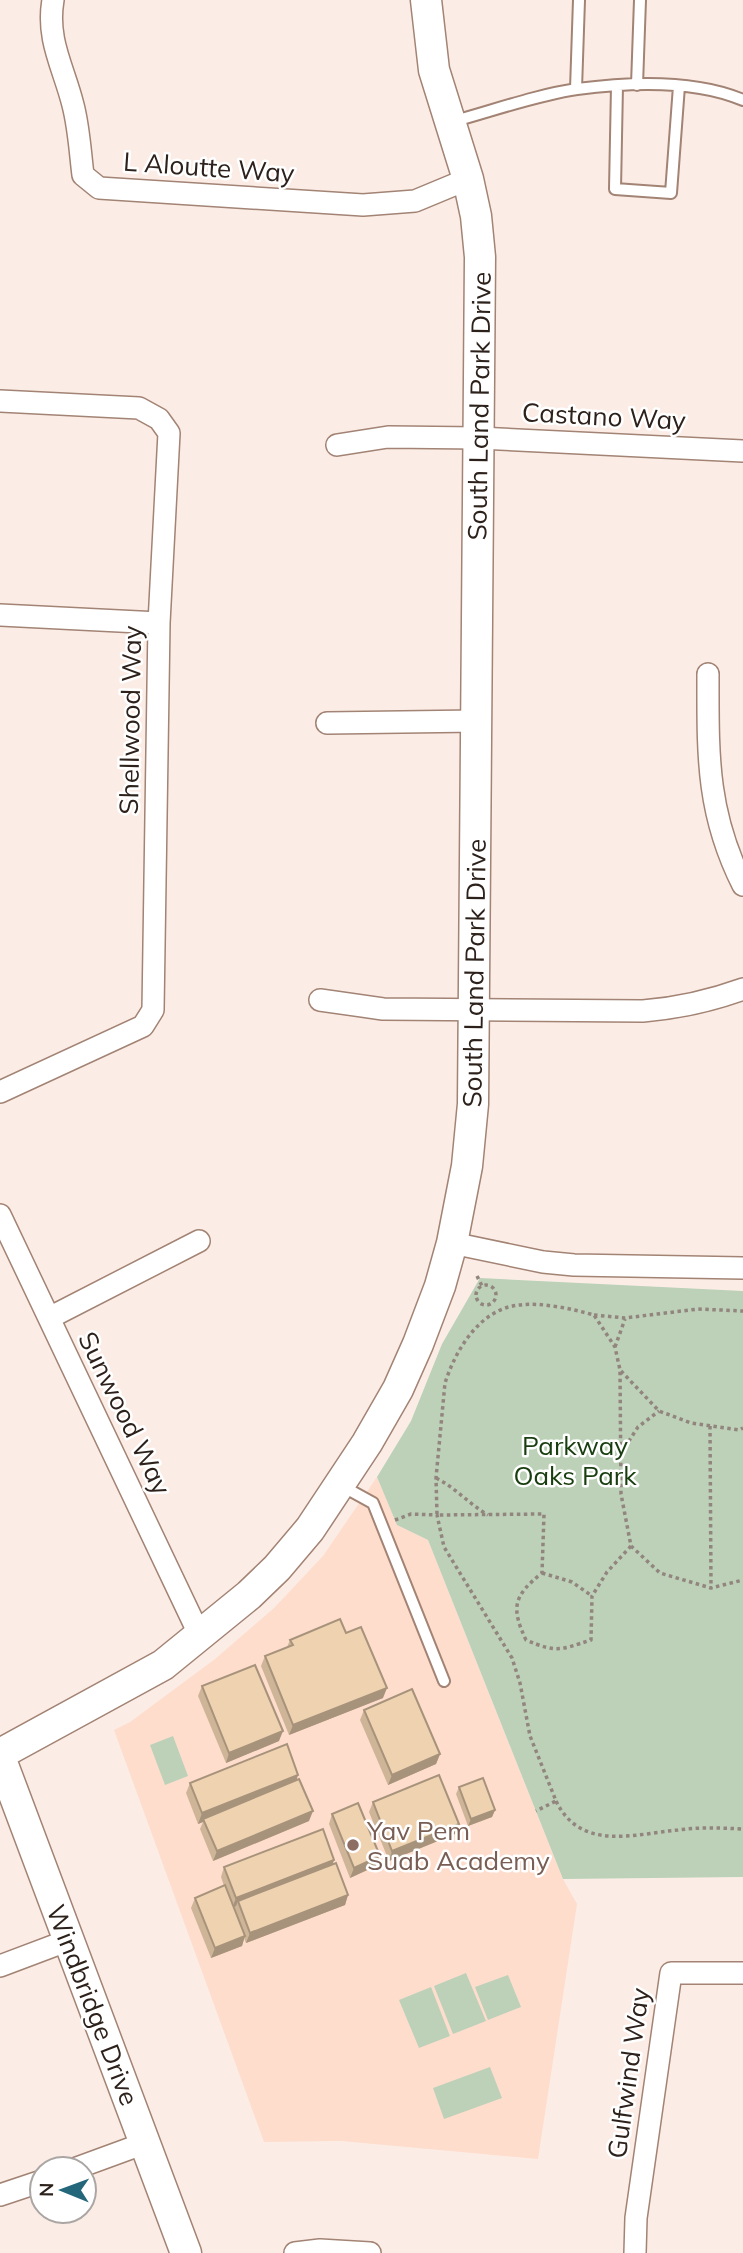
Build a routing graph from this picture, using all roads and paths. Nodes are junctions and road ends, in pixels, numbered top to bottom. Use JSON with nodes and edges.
{"nodes":[{"id":1,"x":53,"y":0,"type":"edge"},
{"id":2,"x":426,"y":0,"type":"edge"},
{"id":3,"x":579,"y":0,"type":"edge"},
{"id":4,"x":640,"y":0,"type":"edge"},
{"id":5,"x":637,"y":85,"type":"junction"},
{"id":6,"x":617,"y":86,"type":"junction"},
{"id":7,"x":679,"y":86,"type":"junction"},
{"id":8,"x":576,"y":89,"type":"junction"},
{"id":9,"x":743,"y":100,"type":"edge"},
{"id":10,"x":449,"y":123,"type":"junction"},
{"id":11,"x":468,"y":179,"type":"junction"},
{"id":12,"x":0,"y":401,"type":"edge"},
{"id":13,"x":478,"y":438,"type":"junction"},
{"id":14,"x":337,"y":445,"type":"dead end"},
{"id":15,"x":743,"y":451,"type":"edge"},
{"id":16,"x":0,"y":615,"type":"edge"},
{"id":17,"x":159,"y":623,"type":"junction"},
{"id":18,"x":708,"y":674,"type":"dead end"},
{"id":19,"x":477,"y":721,"type":"junction"},
{"id":20,"x":327,"y":723,"type":"dead end"},
{"id":21,"x":743,"y":885,"type":"edge"},
{"id":22,"x":743,"y":989,"type":"edge"},
{"id":23,"x":320,"y":1000,"type":"dead end"},
{"id":24,"x":474,"y":1010,"type":"junction"},
{"id":25,"x":0,"y":1093,"type":"edge"},
{"id":26,"x":0,"y":1215,"type":"edge"},
{"id":27,"x":199,"y":1241,"type":"dead end"},
{"id":28,"x":452,"y":1243,"type":"junction"},
{"id":29,"x":743,"y":1268,"type":"edge"},
{"id":30,"x":477,"y":1276,"type":"dead end"},
{"id":31,"x":482,"y":1286,"type":"junction"},
{"id":32,"x":491,"y":1304,"type":"junction"},
{"id":33,"x":743,"y":1311,"type":"edge"},
{"id":34,"x":496,"y":1312,"type":"junction"},
{"id":35,"x":594,"y":1315,"type":"junction"},
{"id":36,"x":49,"y":1318,"type":"junction"},
{"id":37,"x":625,"y":1318,"type":"junction"},
{"id":38,"x":615,"y":1347,"type":"junction"},
{"id":39,"x":620,"y":1370,"type":"junction"},
{"id":40,"x":659,"y":1411,"type":"junction"},
{"id":41,"x":710,"y":1426,"type":"junction"},
{"id":42,"x":743,"y":1428,"type":"edge"},
{"id":43,"x":620,"y":1454,"type":"junction"},
{"id":44,"x":436,"y":1478,"type":"junction"},
{"id":45,"x":340,"y":1485,"type":"junction"},
{"id":46,"x":437,"y":1515,"type":"junction"},
{"id":47,"x":490,"y":1516,"type":"junction"},
{"id":48,"x":395,"y":1520,"type":"dead end"},
{"id":49,"x":631,"y":1546,"type":"junction"},
{"id":50,"x":542,"y":1573,"type":"junction"},
{"id":51,"x":743,"y":1580,"type":"edge"},
{"id":52,"x":711,"y":1588,"type":"junction"},
{"id":53,"x":592,"y":1596,"type":"junction"},
{"id":54,"x":200,"y":1636,"type":"junction"},
{"id":55,"x":443,"y":1681,"type":"dead end"},
{"id":56,"x":0,"y":1755,"type":"edge"},
{"id":57,"x":556,"y":1801,"type":"junction"},
{"id":58,"x":536,"y":1811,"type":"dead end"},
{"id":59,"x":743,"y":1829,"type":"edge"},
{"id":60,"x":69,"y":1940,"type":"junction"},
{"id":61,"x":0,"y":1966,"type":"edge"},
{"id":62,"x":743,"y":1973,"type":"edge"},
{"id":63,"x":145,"y":2143,"type":"junction"},
{"id":64,"x":98,"y":2160,"type":"edge"},
{"id":65,"x":28,"y":2186,"type":"edge"},
{"id":66,"x":0,"y":2195,"type":"edge"},
{"id":67,"x":186,"y":2253,"type":"edge"},
{"id":68,"x":295,"y":2253,"type":"edge"},
{"id":69,"x":370,"y":2253,"type":"edge"},
{"id":70,"x":635,"y":2253,"type":"edge"}],
"edges":[{"from":1,"to":11,"type":"street","name":"L Aloutte Way"},
{"from":2,"to":10,"type":"street","name":"South Land Park Drive"},
{"from":3,"to":8,"type":"lane"},
{"from":4,"to":5,"type":"lane"},
{"from":5,"to":6,"type":"lane"},
{"from":5,"to":7,"type":"lane"},
{"from":6,"to":7,"type":"lane"},
{"from":6,"to":8,"type":"lane"},
{"from":7,"to":9,"type":"lane"},
{"from":8,"to":10,"type":"lane"},
{"from":10,"to":11,"type":"street","name":"South Land Park Drive"},
{"from":11,"to":13,"type":"street","name":"South Land Park Drive"},
{"from":12,"to":17,"type":"street","name":"Shellwood Way"},
{"from":13,"to":14,"type":"street","name":"Castano Way"},
{"from":13,"to":15,"type":"street","name":"Castano Way"},
{"from":13,"to":19,"type":"street","name":"South Land Park Drive"},
{"from":16,"to":17,"type":"street"},
{"from":17,"to":25,"type":"street","name":"Shellwood Way"},
{"from":18,"to":21,"type":"street"},
{"from":19,"to":20,"type":"street"},
{"from":19,"to":24,"type":"street","name":"South Land Park Drive"},
{"from":22,"to":24,"type":"street"},
{"from":23,"to":24,"type":"street"},
{"from":24,"to":28,"type":"street","name":"South Land Park Drive"},
{"from":26,"to":36,"type":"street","name":"Sunwood Way"},
{"from":27,"to":36,"type":"street"},
{"from":28,"to":29,"type":"street"},
{"from":28,"to":45,"type":"street","name":"South Land Park Drive"},
{"from":30,"to":31,"type":"path"},
{"from":31,"to":32,"type":"path"},
{"from":31,"to":32,"type":"path"},
{"from":32,"to":34,"type":"path"},
{"from":33,"to":37,"type":"path"},
{"from":34,"to":35,"type":"path"},
{"from":34,"to":44,"type":"path"},
{"from":35,"to":37,"type":"path"},
{"from":35,"to":38,"type":"path"},
{"from":36,"to":54,"type":"street","name":"Sunwood Way"},
{"from":37,"to":38,"type":"path"},
{"from":38,"to":39,"type":"path"},
{"from":39,"to":40,"type":"path"},
{"from":39,"to":43,"type":"path"},
{"from":40,"to":41,"type":"path"},
{"from":40,"to":43,"type":"path"},
{"from":41,"to":42,"type":"path"},
{"from":41,"to":52,"type":"path"},
{"from":43,"to":49,"type":"path"},
{"from":44,"to":46,"type":"path"},
{"from":44,"to":47,"type":"path"},
{"from":45,"to":54,"type":"street","name":"South Land Park Drive"},
{"from":45,"to":55,"type":"lane"},
{"from":46,"to":47,"type":"path"},
{"from":46,"to":48,"type":"path"},
{"from":46,"to":57,"type":"path"},
{"from":47,"to":50,"type":"path"},
{"from":49,"to":52,"type":"path"},
{"from":49,"to":53,"type":"path"},
{"from":50,"to":53,"type":"path"},
{"from":50,"to":53,"type":"path"},
{"from":51,"to":52,"type":"path"},
{"from":54,"to":56,"type":"street","name":"South Land Park Drive"},
{"from":56,"to":60,"type":"street","name":"Windbridge Drive"},
{"from":57,"to":58,"type":"path"},
{"from":57,"to":59,"type":"path"},
{"from":60,"to":61,"type":"street"},
{"from":60,"to":63,"type":"street","name":"Windbridge Drive"},
{"from":62,"to":70,"type":"street","name":"Gulfwind Way"},
{"from":63,"to":64,"type":"street"},
{"from":63,"to":67,"type":"street","name":"Windbridge Drive"},
{"from":65,"to":66,"type":"street"},
{"from":68,"to":69,"type":"street"}]}
